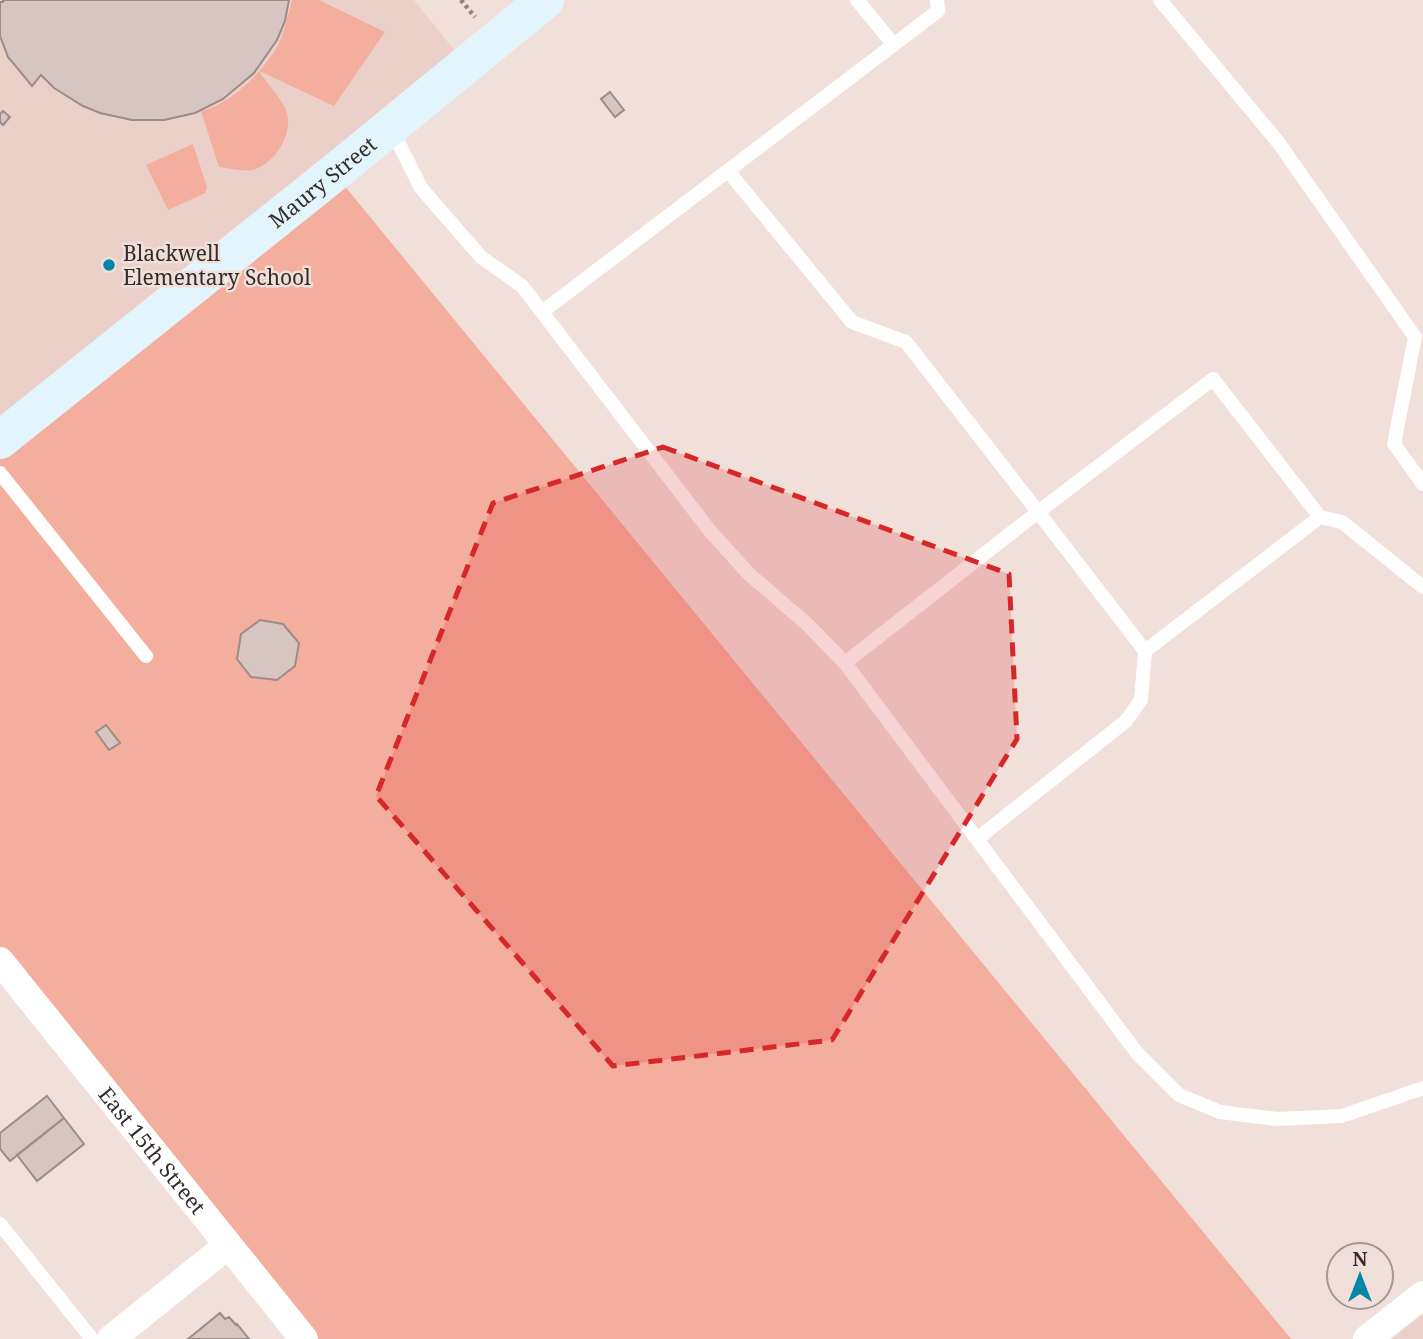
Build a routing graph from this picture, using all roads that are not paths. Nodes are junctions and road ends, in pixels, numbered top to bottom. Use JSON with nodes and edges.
{"nodes":[{"id":1,"x":545,"y":0,"type":"edge"},
{"id":2,"x":857,"y":0,"type":"edge"},
{"id":3,"x":937,"y":0,"type":"edge"},
{"id":4,"x":1160,"y":0,"type":"edge"},
{"id":5,"x":894,"y":45,"type":"junction"},
{"id":6,"x":390,"y":127,"type":"junction"},
{"id":7,"x":728,"y":171,"type":"junction"},
{"id":8,"x":542,"y":312,"type":"junction"},
{"id":9,"x":0,"y":440,"type":"edge"},
{"id":10,"x":0,"y":473,"type":"edge"},
{"id":11,"x":1423,"y":484,"type":"edge"},
{"id":12,"x":1038,"y":512,"type":"junction"},
{"id":13,"x":1320,"y":517,"type":"junction"},
{"id":14,"x":1423,"y":587,"type":"edge"},
{"id":15,"x":1145,"y":651,"type":"junction"},
{"id":16,"x":146,"y":656,"type":"dead end"},
{"id":17,"x":845,"y":663,"type":"junction"},
{"id":18,"x":977,"y":839,"type":"junction"},
{"id":19,"x":0,"y":961,"type":"edge"},
{"id":20,"x":1423,"y":1088,"type":"edge"},
{"id":21,"x":0,"y":1224,"type":"edge"},
{"id":22,"x":228,"y":1245,"type":"junction"},
{"id":23,"x":1423,"y":1295,"type":"edge"},
{"id":24,"x":92,"y":1339,"type":"edge"},
{"id":25,"x":111,"y":1339,"type":"edge"},
{"id":26,"x":303,"y":1339,"type":"edge"},
{"id":27,"x":1367,"y":1339,"type":"edge"}],
"edges":[{"from":1,"to":6,"type":"street","name":"Maury Street"},
{"from":2,"to":5,"type":"lane"},
{"from":3,"to":5,"type":"lane"},
{"from":4,"to":11,"type":"lane"},
{"from":5,"to":7,"type":"lane"},
{"from":6,"to":8,"type":"lane"},
{"from":6,"to":9,"type":"street","name":"Maury Street"},
{"from":7,"to":8,"type":"lane"},
{"from":7,"to":12,"type":"lane"},
{"from":8,"to":17,"type":"lane"},
{"from":10,"to":16,"type":"lane"},
{"from":12,"to":13,"type":"lane"},
{"from":12,"to":15,"type":"lane"},
{"from":12,"to":17,"type":"lane"},
{"from":13,"to":14,"type":"lane"},
{"from":13,"to":15,"type":"lane"},
{"from":15,"to":18,"type":"lane"},
{"from":17,"to":18,"type":"lane"},
{"from":18,"to":20,"type":"lane"},
{"from":19,"to":22,"type":"street","name":"East 15th Street"},
{"from":21,"to":24,"type":"lane"},
{"from":22,"to":25,"type":"street"},
{"from":22,"to":26,"type":"street","name":"East 15th Street"},
{"from":23,"to":27,"type":"street"}]}
